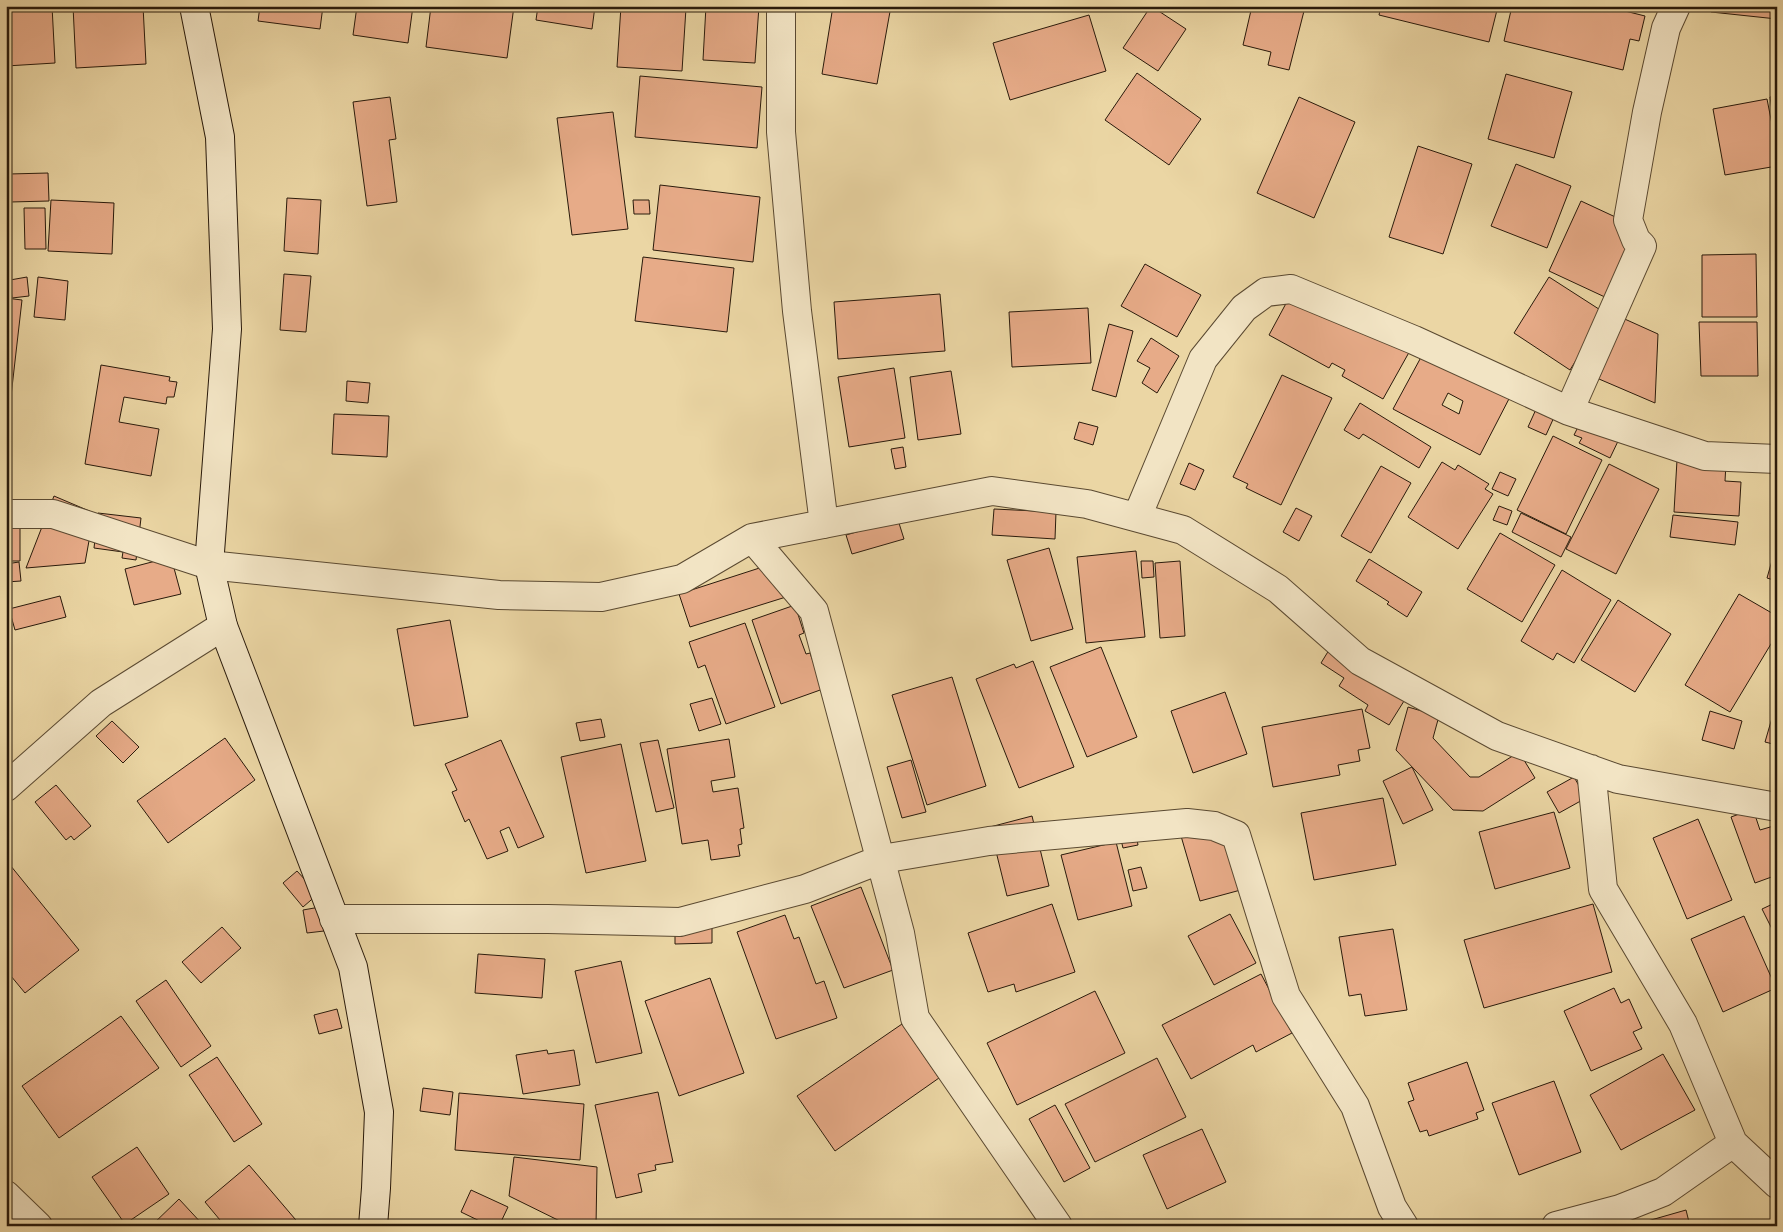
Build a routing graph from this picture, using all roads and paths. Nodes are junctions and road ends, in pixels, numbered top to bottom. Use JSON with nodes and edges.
{"nodes":[{"id":1,"x":194,"y":6,"type":"edge"},
{"id":2,"x":781,"y":6,"type":"edge"},
{"id":3,"x":1676,"y":6,"type":"edge"},
{"id":4,"x":1569,"y":411,"type":"junction"},
{"id":5,"x":1777,"y":459,"type":"edge"},
{"id":6,"x":6,"y":514,"type":"edge"},
{"id":7,"x":1137,"y":517,"type":"junction"},
{"id":8,"x":824,"y":524,"type":"junction"},
{"id":9,"x":752,"y":538,"type":"junction"},
{"id":10,"x":209,"y":565,"type":"junction"},
{"id":11,"x":223,"y":626,"type":"junction"},
{"id":12,"x":1590,"y":769,"type":"junction"},
{"id":13,"x":6,"y":788,"type":"edge"},
{"id":14,"x":1777,"y":807,"type":"edge"},
{"id":15,"x":882,"y":859,"type":"junction"},
{"id":16,"x":334,"y":919,"type":"junction"},
{"id":17,"x":1733,"y":1143,"type":"junction"},
{"id":18,"x":1777,"y":1184,"type":"edge"},
{"id":19,"x":6,"y":1195,"type":"edge"},
{"id":20,"x":38,"y":1226,"type":"edge"},
{"id":21,"x":373,"y":1226,"type":"edge"},
{"id":22,"x":1058,"y":1226,"type":"edge"},
{"id":23,"x":1404,"y":1226,"type":"edge"},
{"id":24,"x":1556,"y":1226,"type":"edge"}],
"edges":[{"from":1,"to":10,"type":"street"},
{"from":2,"to":8,"type":"street"},
{"from":3,"to":4,"type":"street"},
{"from":4,"to":5,"type":"street"},
{"from":4,"to":7,"type":"street"},
{"from":6,"to":10,"type":"street"},
{"from":7,"to":8,"type":"street"},
{"from":7,"to":12,"type":"street"},
{"from":8,"to":9,"type":"street"},
{"from":9,"to":10,"type":"street"},
{"from":9,"to":15,"type":"street"},
{"from":10,"to":11,"type":"street"},
{"from":11,"to":13,"type":"street"},
{"from":11,"to":16,"type":"street"},
{"from":12,"to":14,"type":"street"},
{"from":12,"to":17,"type":"street"},
{"from":15,"to":16,"type":"street"},
{"from":15,"to":22,"type":"street"},
{"from":15,"to":23,"type":"street"},
{"from":16,"to":21,"type":"street"},
{"from":17,"to":18,"type":"street"},
{"from":17,"to":24,"type":"street"},
{"from":19,"to":20,"type":"street"}]}
